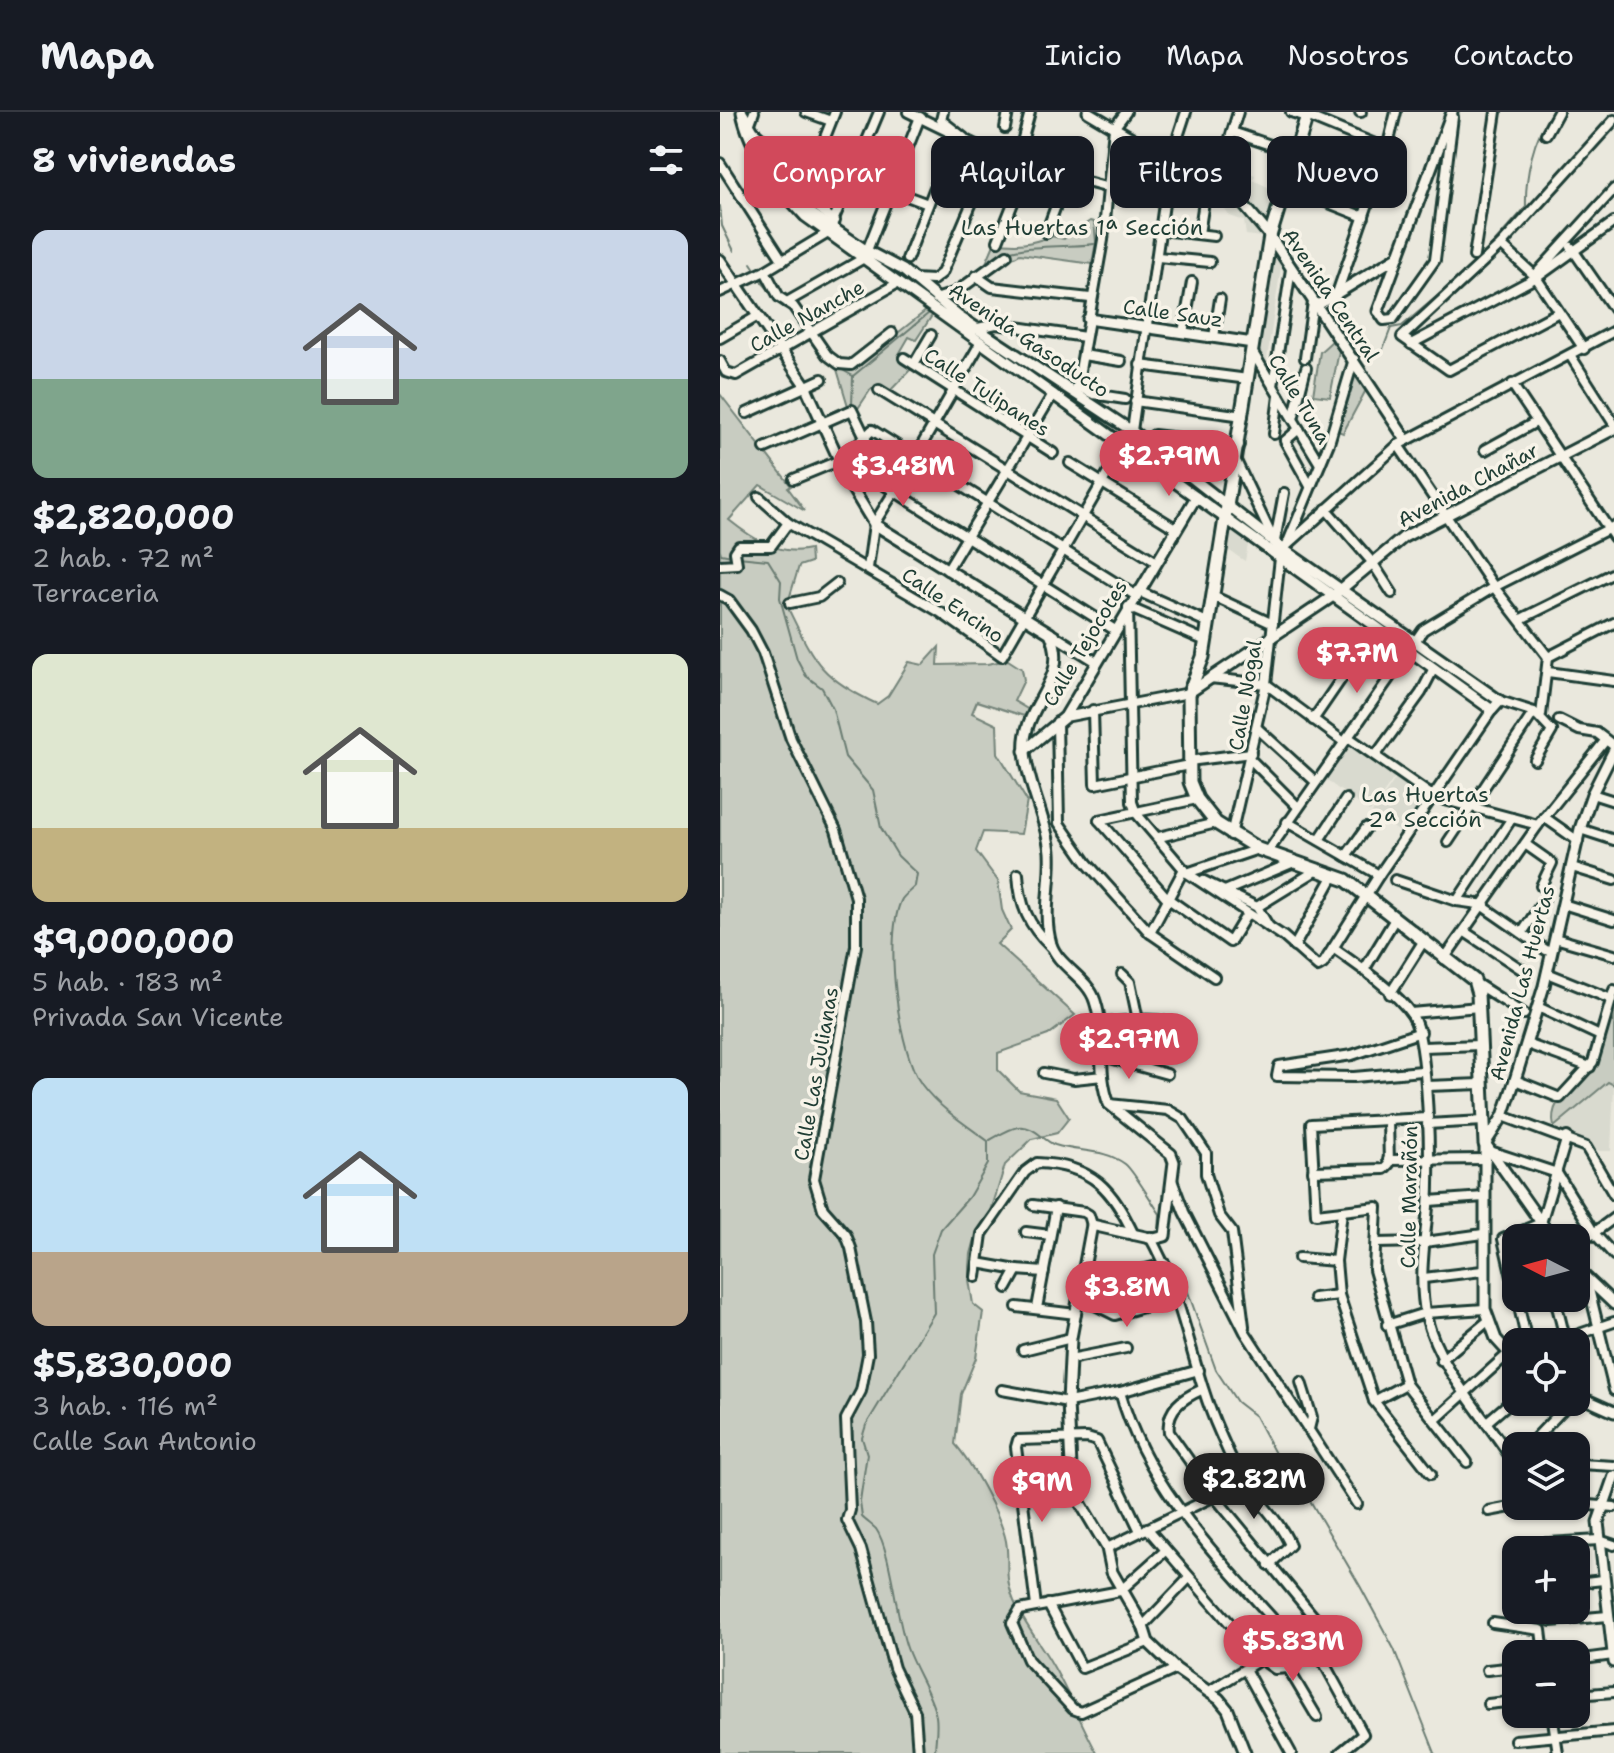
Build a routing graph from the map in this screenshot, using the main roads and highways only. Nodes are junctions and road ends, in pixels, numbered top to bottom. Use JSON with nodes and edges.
{"nodes":[{"id":1,"x":1307,"y":115,"type":"edge"},
{"id":2,"x":1487,"y":1151,"type":"road end"}],
"edges":[{"from":1,"to":2,"type":"main road"}]}
